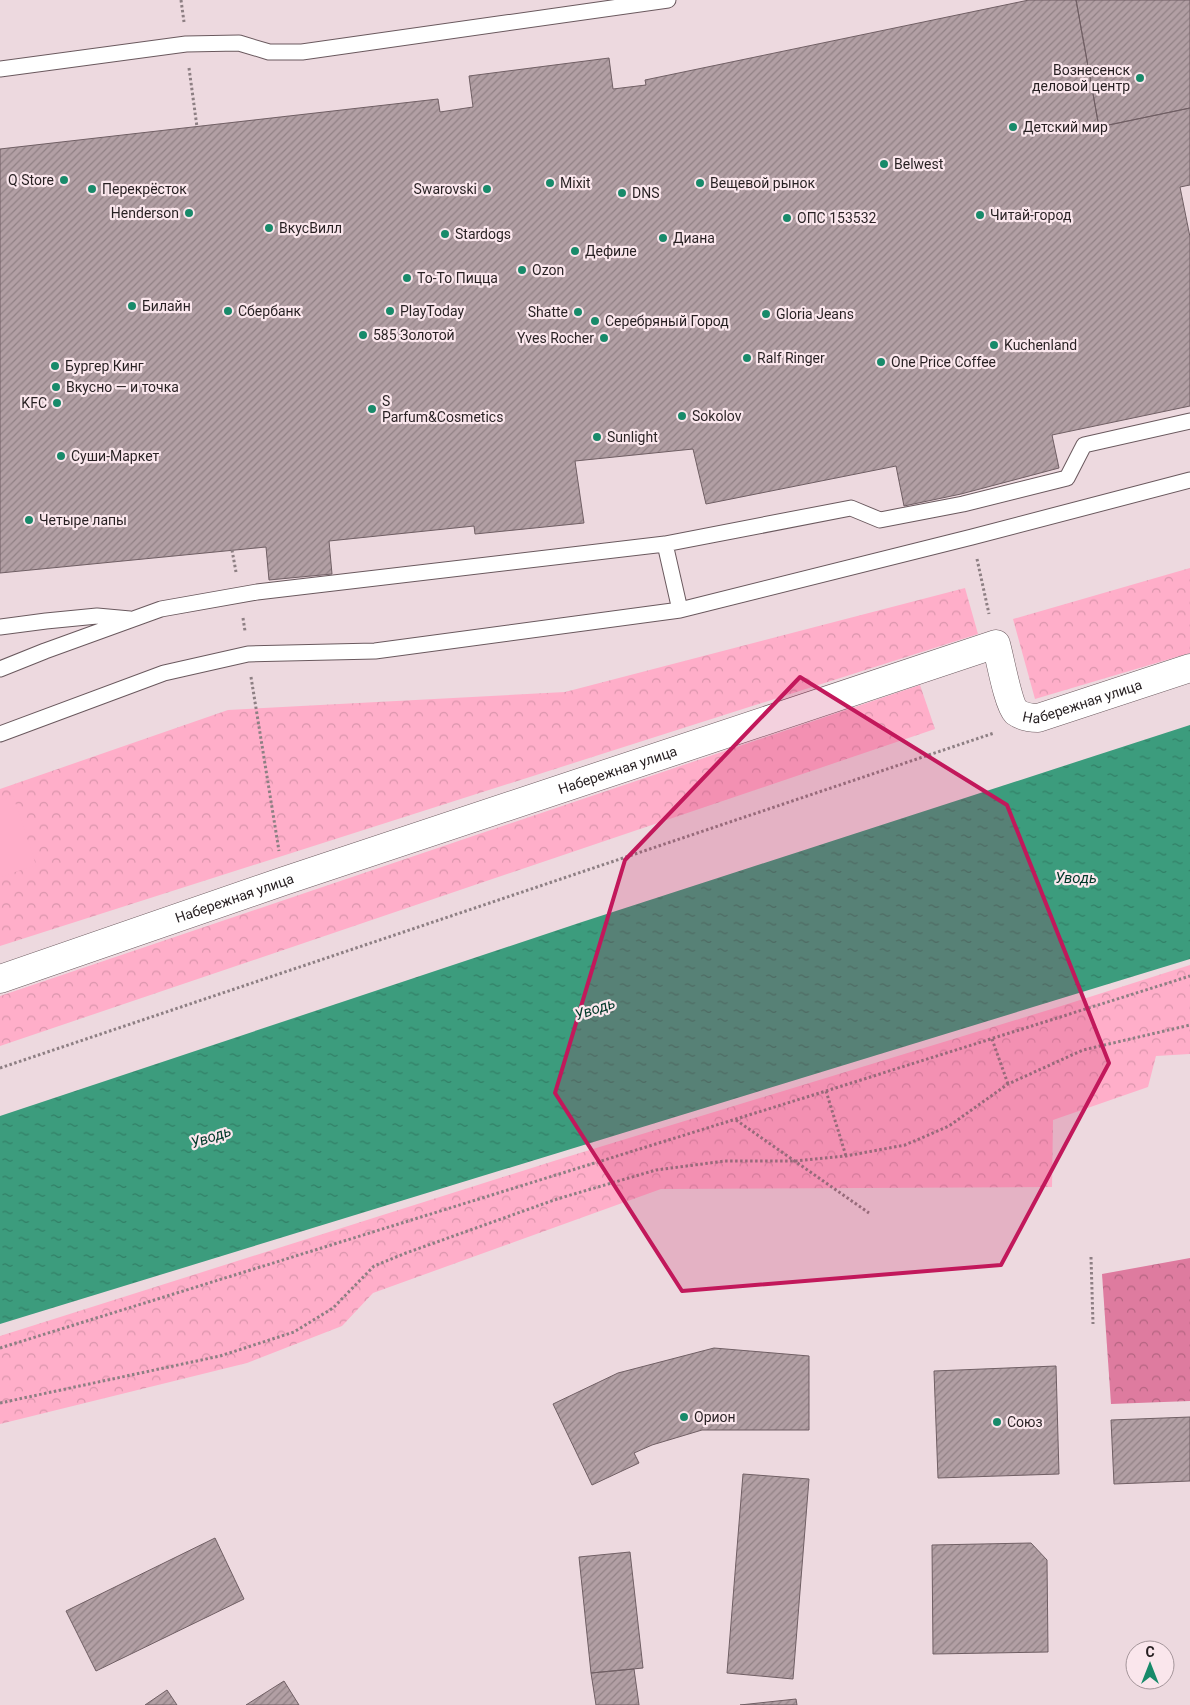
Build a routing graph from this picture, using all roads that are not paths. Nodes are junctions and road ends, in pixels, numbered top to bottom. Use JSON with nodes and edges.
{"nodes":[{"id":1,"x":668,"y":0,"type":"edge"},
{"id":2,"x":0,"y":69,"type":"edge"},
{"id":3,"x":1190,"y":421,"type":"edge"},
{"id":4,"x":1190,"y":480,"type":"edge"},
{"id":5,"x":665,"y":544,"type":"junction"},
{"id":6,"x":680,"y":610,"type":"junction"},
{"id":7,"x":136,"y":619,"type":"junction"},
{"id":8,"x":0,"y":627,"type":"edge"},
{"id":9,"x":1190,"y":668,"type":"edge"},
{"id":10,"x":0,"y":669,"type":"edge"},
{"id":11,"x":0,"y":734,"type":"edge"},
{"id":12,"x":0,"y":979,"type":"edge"}],
"edges":[{"from":1,"to":2,"type":"lane"},
{"from":3,"to":5,"type":"lane"},
{"from":4,"to":6,"type":"lane"},
{"from":5,"to":6,"type":"lane"},
{"from":5,"to":7,"type":"lane"},
{"from":6,"to":11,"type":"lane"},
{"from":7,"to":8,"type":"lane"},
{"from":7,"to":10,"type":"lane"},
{"from":9,"to":12,"type":"street","name":"Набережная улица"}]}
